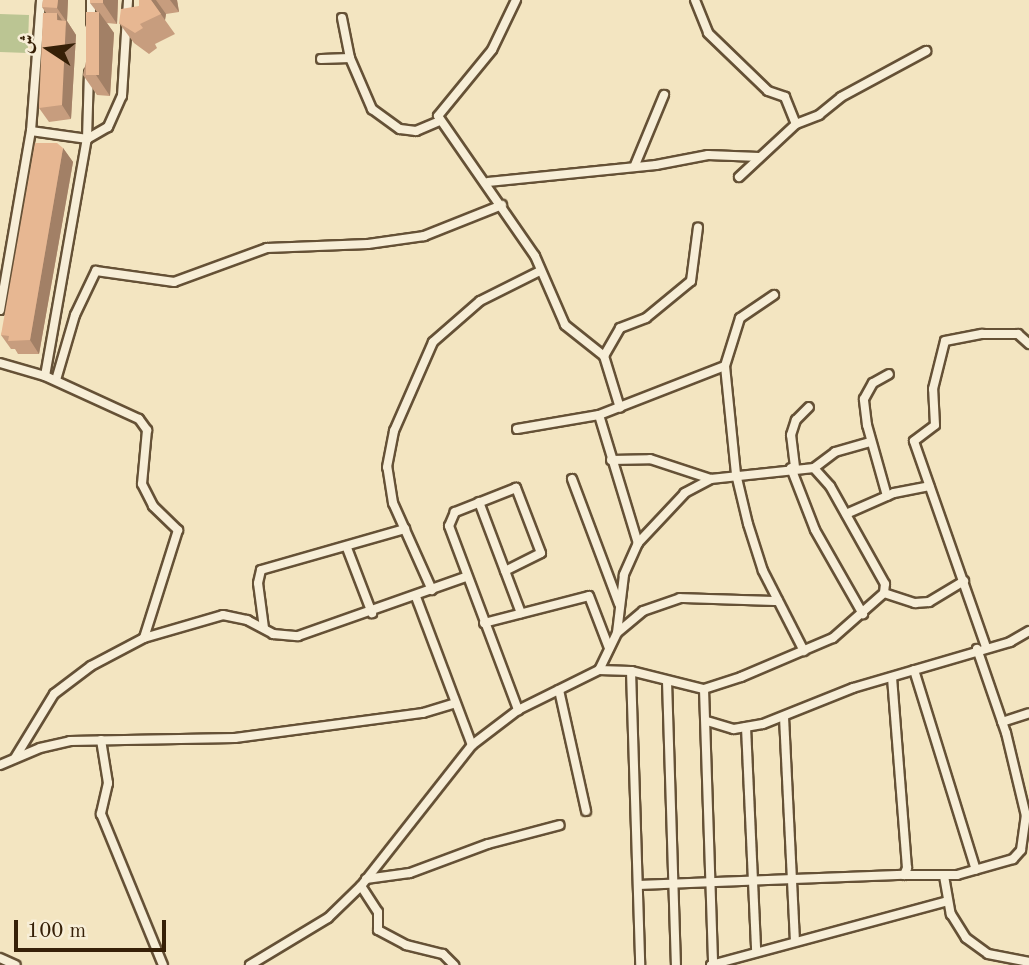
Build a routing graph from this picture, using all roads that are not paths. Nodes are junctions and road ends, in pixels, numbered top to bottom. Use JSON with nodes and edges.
{"nodes":[{"id":1,"x":41,"y":0,"type":"edge"},
{"id":2,"x":91,"y":0,"type":"edge"},
{"id":3,"x":128,"y":0,"type":"edge"},
{"id":4,"x":516,"y":0,"type":"edge"},
{"id":5,"x":695,"y":0,"type":"edge"},
{"id":6,"x":342,"y":18,"type":"dead end"},
{"id":7,"x":90,"y":28,"type":"edge"},
{"id":8,"x":926,"y":51,"type":"dead end"},
{"id":9,"x":90,"y":56,"type":"edge"},
{"id":10,"x":350,"y":58,"type":"junction"},
{"id":11,"x":321,"y":59,"type":"dead end"},
{"id":12,"x":664,"y":95,"type":"dead end"},
{"id":13,"x":440,"y":121,"type":"junction"},
{"id":14,"x":796,"y":124,"type":"junction"},
{"id":15,"x":31,"y":131,"type":"junction"},
{"id":16,"x":87,"y":139,"type":"junction"},
{"id":17,"x":759,"y":157,"type":"junction"},
{"id":18,"x":635,"y":165,"type":"junction"},
{"id":19,"x":738,"y":177,"type":"dead end"},
{"id":20,"x":488,"y":182,"type":"junction"},
{"id":21,"x":502,"y":205,"type":"junction"},
{"id":22,"x":698,"y":227,"type":"dead end"},
{"id":23,"x":540,"y":271,"type":"junction"},
{"id":24,"x":775,"y":295,"type":"dead end"},
{"id":25,"x":0,"y":310,"type":"edge"},
{"id":26,"x":1029,"y":344,"type":"edge"},
{"id":27,"x":604,"y":356,"type":"junction"},
{"id":28,"x":0,"y":363,"type":"edge"},
{"id":29,"x":724,"y":366,"type":"junction"},
{"id":30,"x":889,"y":374,"type":"dead end"},
{"id":31,"x":45,"y":376,"type":"junction"},
{"id":32,"x":56,"y":380,"type":"junction"},
{"id":33,"x":809,"y":407,"type":"dead end"},
{"id":34,"x":620,"y":408,"type":"junction"},
{"id":35,"x":599,"y":415,"type":"junction"},
{"id":36,"x":517,"y":429,"type":"dead end"},
{"id":37,"x":871,"y":442,"type":"junction"},
{"id":38,"x":611,"y":460,"type":"junction"},
{"id":39,"x":793,"y":468,"type":"junction"},
{"id":40,"x":814,"y":468,"type":"junction"},
{"id":41,"x":736,"y":474,"type":"junction"},
{"id":42,"x":572,"y":479,"type":"dead end"},
{"id":43,"x":711,"y":479,"type":"junction"},
{"id":44,"x":929,"y":486,"type":"junction"},
{"id":45,"x":887,"y":496,"type":"junction"},
{"id":46,"x":479,"y":502,"type":"junction"},
{"id":47,"x":846,"y":514,"type":"junction"},
{"id":48,"x":405,"y":528,"type":"junction"},
{"id":49,"x":638,"y":543,"type":"junction"},
{"id":50,"x":348,"y":548,"type":"junction"},
{"id":51,"x":505,"y":571,"type":"junction"},
{"id":52,"x":466,"y":577,"type":"junction"},
{"id":53,"x":964,"y":582,"type":"junction"},
{"id":54,"x":432,"y":590,"type":"junction"},
{"id":55,"x":884,"y":593,"type":"junction"},
{"id":56,"x":415,"y":597,"type":"junction"},
{"id":57,"x":778,"y":601,"type":"junction"},
{"id":58,"x":619,"y":604,"type":"junction"},
{"id":59,"x":372,"y":613,"type":"junction"},
{"id":60,"x":521,"y":613,"type":"junction"},
{"id":61,"x":863,"y":614,"type":"junction"},
{"id":62,"x":484,"y":623,"type":"junction"},
{"id":63,"x":264,"y":628,"type":"junction"},
{"id":64,"x":1029,"y":631,"type":"edge"},
{"id":65,"x":617,"y":633,"type":"junction"},
{"id":66,"x":144,"y":638,"type":"junction"},
{"id":67,"x":609,"y":648,"type":"junction"},
{"id":68,"x":981,"y":648,"type":"junction"},
{"id":69,"x":804,"y":652,"type":"junction"},
{"id":70,"x":599,"y":670,"type":"junction"},
{"id":71,"x":914,"y":670,"type":"junction"},
{"id":72,"x":631,"y":671,"type":"junction"},
{"id":73,"x":892,"y":678,"type":"junction"},
{"id":74,"x":667,"y":681,"type":"junction"},
{"id":75,"x":704,"y":689,"type":"junction"},
{"id":76,"x":559,"y":690,"type":"junction"},
{"id":77,"x":456,"y":703,"type":"junction"},
{"id":78,"x":518,"y":710,"type":"junction"},
{"id":79,"x":1029,"y":713,"type":"edge"},
{"id":80,"x":784,"y":717,"type":"junction"},
{"id":81,"x":708,"y":721,"type":"junction"},
{"id":82,"x":1002,"y":722,"type":"junction"},
{"id":83,"x":746,"y":727,"type":"junction"},
{"id":84,"x":101,"y":740,"type":"junction"},
{"id":85,"x":472,"y":746,"type":"junction"},
{"id":86,"x":15,"y":758,"type":"junction"},
{"id":87,"x":0,"y":765,"type":"edge"},
{"id":88,"x":586,"y":811,"type":"dead end"},
{"id":89,"x":1027,"y":816,"type":"edge"},
{"id":90,"x":560,"y":825,"type":"dead end"},
{"id":91,"x":976,"y":870,"type":"junction"},
{"id":92,"x":904,"y":876,"type":"junction"},
{"id":93,"x":944,"y":876,"type":"junction"},
{"id":94,"x":794,"y":881,"type":"junction"},
{"id":95,"x":363,"y":882,"type":"junction"},
{"id":96,"x":751,"y":883,"type":"junction"},
{"id":97,"x":673,"y":884,"type":"junction"},
{"id":98,"x":710,"y":884,"type":"junction"},
{"id":99,"x":638,"y":885,"type":"junction"},
{"id":100,"x":948,"y":901,"type":"junction"},
{"id":101,"x":795,"y":940,"type":"junction"},
{"id":102,"x":755,"y":951,"type":"junction"},
{"id":103,"x":0,"y":958,"type":"edge"},
{"id":104,"x":1029,"y":962,"type":"edge"},
{"id":105,"x":16,"y":965,"type":"edge"},
{"id":106,"x":163,"y":965,"type":"edge"},
{"id":107,"x":250,"y":965,"type":"edge"},
{"id":108,"x":454,"y":965,"type":"edge"},
{"id":109,"x":640,"y":965,"type":"edge"},
{"id":110,"x":676,"y":965,"type":"edge"},
{"id":111,"x":712,"y":965,"type":"edge"}],
"edges":[{"from":1,"to":15,"type":"street"},
{"from":2,"to":7,"type":"street"},
{"from":3,"to":16,"type":"street"},
{"from":4,"to":13,"type":"street"},
{"from":5,"to":14,"type":"street"},
{"from":6,"to":10,"type":"street"},
{"from":8,"to":14,"type":"street"},
{"from":9,"to":16,"type":"street"},
{"from":10,"to":11,"type":"street"},
{"from":10,"to":13,"type":"street"},
{"from":12,"to":18,"type":"street"},
{"from":13,"to":20,"type":"street"},
{"from":14,"to":17,"type":"street"},
{"from":15,"to":16,"type":"street"},
{"from":15,"to":25,"type":"street"},
{"from":16,"to":31,"type":"street"},
{"from":17,"to":18,"type":"street"},
{"from":17,"to":19,"type":"street"},
{"from":18,"to":20,"type":"street"},
{"from":20,"to":21,"type":"street"},
{"from":21,"to":23,"type":"street"},
{"from":21,"to":32,"type":"street"},
{"from":22,"to":27,"type":"street"},
{"from":23,"to":27,"type":"street"},
{"from":23,"to":48,"type":"street"},
{"from":24,"to":29,"type":"street"},
{"from":26,"to":44,"type":"street"},
{"from":27,"to":34,"type":"street"},
{"from":28,"to":31,"type":"street"},
{"from":29,"to":34,"type":"street"},
{"from":29,"to":41,"type":"street"},
{"from":30,"to":37,"type":"street"},
{"from":31,"to":32,"type":"street"},
{"from":32,"to":66,"type":"street"},
{"from":33,"to":39,"type":"street"},
{"from":34,"to":35,"type":"street"},
{"from":35,"to":36,"type":"street"},
{"from":35,"to":38,"type":"street"},
{"from":37,"to":40,"type":"street"},
{"from":37,"to":45,"type":"street"},
{"from":38,"to":43,"type":"street"},
{"from":38,"to":49,"type":"street"},
{"from":39,"to":40,"type":"street"},
{"from":39,"to":41,"type":"street"},
{"from":39,"to":61,"type":"street"},
{"from":40,"to":47,"type":"street"},
{"from":41,"to":43,"type":"street"},
{"from":41,"to":57,"type":"street"},
{"from":42,"to":58,"type":"street"},
{"from":43,"to":49,"type":"street"},
{"from":44,"to":45,"type":"street"},
{"from":44,"to":53,"type":"street"},
{"from":45,"to":47,"type":"street"},
{"from":46,"to":51,"type":"street"},
{"from":46,"to":51,"type":"street"},
{"from":46,"to":52,"type":"street"},
{"from":47,"to":55,"type":"street"},
{"from":48,"to":50,"type":"street"},
{"from":48,"to":54,"type":"street"},
{"from":49,"to":58,"type":"street"},
{"from":50,"to":59,"type":"street"},
{"from":50,"to":63,"type":"street"},
{"from":51,"to":60,"type":"street"},
{"from":52,"to":54,"type":"street"},
{"from":52,"to":62,"type":"street"},
{"from":53,"to":55,"type":"street"},
{"from":53,"to":68,"type":"street"},
{"from":54,"to":56,"type":"street"},
{"from":55,"to":61,"type":"street"},
{"from":56,"to":59,"type":"street"},
{"from":56,"to":77,"type":"street"},
{"from":57,"to":65,"type":"street"},
{"from":57,"to":69,"type":"street"},
{"from":58,"to":65,"type":"street"},
{"from":59,"to":63,"type":"street"},
{"from":60,"to":62,"type":"street"},
{"from":60,"to":67,"type":"street"},
{"from":61,"to":69,"type":"street"},
{"from":62,"to":78,"type":"street"},
{"from":63,"to":66,"type":"street"},
{"from":64,"to":68,"type":"street"},
{"from":65,"to":67,"type":"street"},
{"from":66,"to":86,"type":"street"},
{"from":67,"to":70,"type":"street"},
{"from":68,"to":71,"type":"street"},
{"from":68,"to":82,"type":"street"},
{"from":69,"to":75,"type":"street"},
{"from":70,"to":72,"type":"street"},
{"from":70,"to":76,"type":"street"},
{"from":71,"to":73,"type":"street"},
{"from":71,"to":91,"type":"street"},
{"from":72,"to":74,"type":"street"},
{"from":72,"to":99,"type":"street"},
{"from":73,"to":80,"type":"street"},
{"from":73,"to":92,"type":"street"},
{"from":74,"to":75,"type":"street"},
{"from":74,"to":97,"type":"street"},
{"from":75,"to":81,"type":"street"},
{"from":76,"to":78,"type":"street"},
{"from":76,"to":88,"type":"street"},
{"from":77,"to":84,"type":"street"},
{"from":77,"to":85,"type":"street"},
{"from":78,"to":85,"type":"street"},
{"from":79,"to":82,"type":"street"},
{"from":80,"to":83,"type":"street"},
{"from":80,"to":94,"type":"street"},
{"from":81,"to":83,"type":"street"},
{"from":81,"to":98,"type":"street"},
{"from":82,"to":89,"type":"street"},
{"from":83,"to":96,"type":"street"},
{"from":84,"to":86,"type":"street"},
{"from":84,"to":106,"type":"street"},
{"from":85,"to":95,"type":"street"},
{"from":86,"to":87,"type":"street"},
{"from":89,"to":91,"type":"street"},
{"from":90,"to":95,"type":"street"},
{"from":91,"to":93,"type":"street"},
{"from":92,"to":93,"type":"street"},
{"from":92,"to":94,"type":"street"},
{"from":93,"to":100,"type":"street"},
{"from":94,"to":96,"type":"street"},
{"from":94,"to":101,"type":"street"},
{"from":95,"to":107,"type":"street"},
{"from":95,"to":108,"type":"street"},
{"from":96,"to":98,"type":"street"},
{"from":96,"to":102,"type":"street"},
{"from":97,"to":98,"type":"street"},
{"from":97,"to":99,"type":"street"},
{"from":97,"to":110,"type":"street"},
{"from":98,"to":111,"type":"street"},
{"from":99,"to":109,"type":"street"},
{"from":100,"to":101,"type":"street"},
{"from":100,"to":104,"type":"street"},
{"from":101,"to":102,"type":"street"},
{"from":102,"to":111,"type":"street"},
{"from":103,"to":105,"type":"street"}]}
